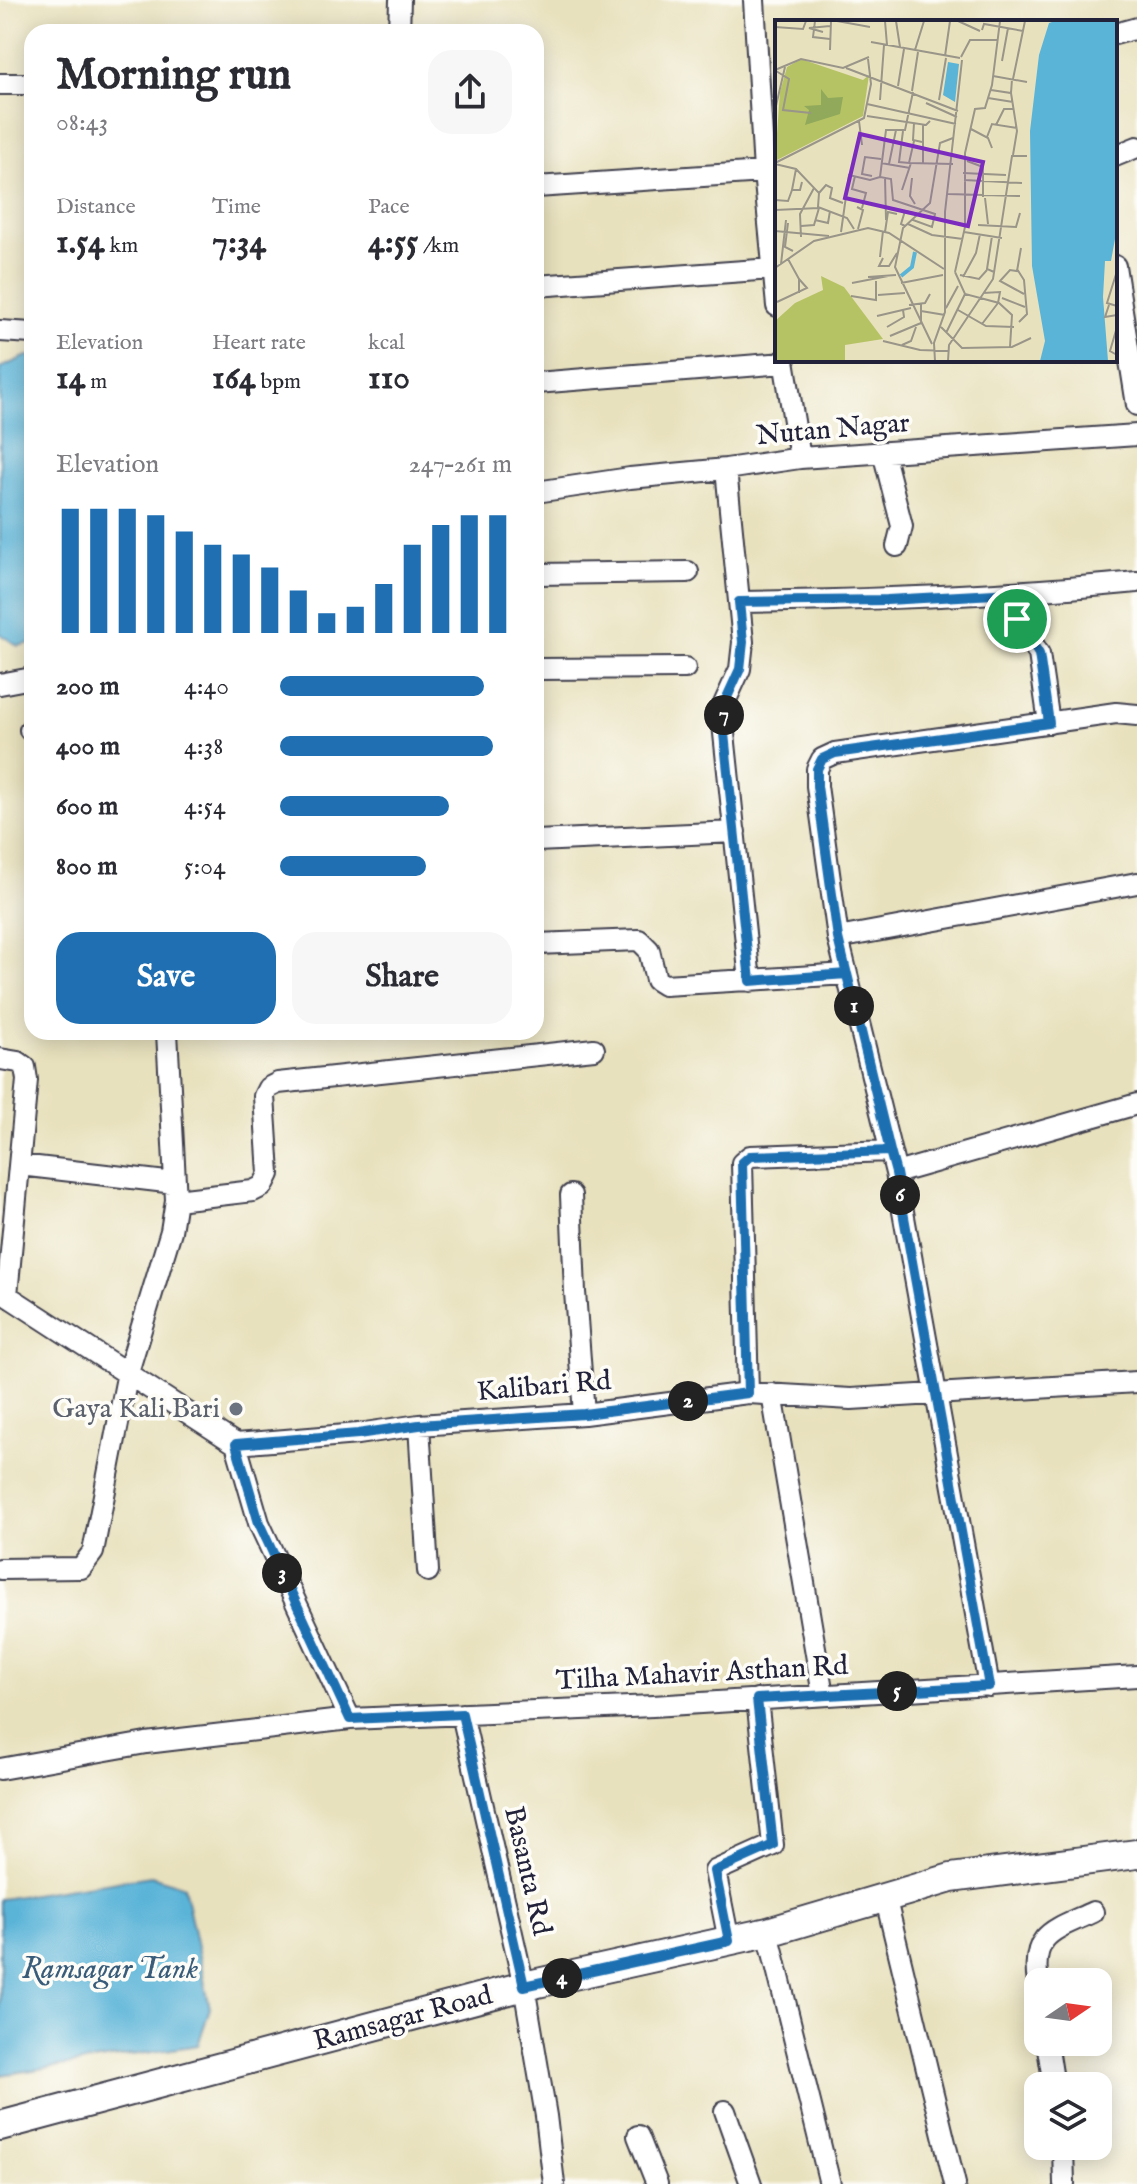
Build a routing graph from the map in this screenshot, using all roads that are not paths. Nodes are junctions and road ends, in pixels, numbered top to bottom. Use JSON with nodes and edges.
{"nodes":[{"id":1,"x":400,"y":0,"type":"edge"},
{"id":2,"x":754,"y":0,"type":"edge"},
{"id":3,"x":399,"y":24,"type":"edge"},
{"id":4,"x":1137,"y":28,"type":"edge"},
{"id":5,"x":1117,"y":33,"type":"edge"},
{"id":6,"x":0,"y":84,"type":"edge"},
{"id":7,"x":24,"y":84,"type":"edge"},
{"id":8,"x":1137,"y":147,"type":"edge"},
{"id":9,"x":1117,"y":155,"type":"edge"},
{"id":10,"x":764,"y":172,"type":"junction"},
{"id":11,"x":544,"y":186,"type":"edge"},
{"id":12,"x":772,"y":269,"type":"junction"},
{"id":13,"x":544,"y":285,"type":"edge"},
{"id":14,"x":775,"y":291,"type":"edge"},
{"id":15,"x":1118,"y":308,"type":"edge"},
{"id":16,"x":0,"y":331,"type":"edge"},
{"id":17,"x":24,"y":332,"type":"edge"},
{"id":18,"x":775,"y":362,"type":"edge"},
{"id":19,"x":784,"y":362,"type":"edge"},
{"id":20,"x":544,"y":382,"type":"edge"},
{"id":21,"x":1137,"y":405,"type":"edge"},
{"id":22,"x":1137,"y":435,"type":"edge"},
{"id":23,"x":883,"y":452,"type":"junction"},
{"id":24,"x":800,"y":458,"type":"junction"},
{"id":25,"x":726,"y":469,"type":"junction"},
{"id":26,"x":544,"y":491,"type":"edge"},
{"id":27,"x":897,"y":546,"type":"dead end"},
{"id":28,"x":688,"y":572,"type":"dead end"},
{"id":29,"x":544,"y":574,"type":"edge"},
{"id":30,"x":1137,"y":582,"type":"edge"},
{"id":31,"x":1013,"y":593,"type":"junction"},
{"id":32,"x":739,"y":602,"type":"junction"},
{"id":33,"x":685,"y":668,"type":"dead end"},
{"id":34,"x":544,"y":669,"type":"edge"},
{"id":35,"x":24,"y":680,"type":"edge"},
{"id":36,"x":0,"y":684,"type":"edge"},
{"id":37,"x":1137,"y":715,"type":"edge"},
{"id":38,"x":1049,"y":723,"type":"junction"},
{"id":39,"x":735,"y":832,"type":"junction"},
{"id":40,"x":544,"y":841,"type":"edge"},
{"id":41,"x":1137,"y":883,"type":"edge"},
{"id":42,"x":838,"y":938,"type":"junction"},
{"id":43,"x":544,"y":944,"type":"edge"},
{"id":44,"x":847,"y":974,"type":"junction"},
{"id":45,"x":750,"y":981,"type":"junction"},
{"id":46,"x":167,"y":1040,"type":"edge"},
{"id":47,"x":594,"y":1049,"type":"dead end"},
{"id":48,"x":0,"y":1059,"type":"edge"},
{"id":49,"x":1137,"y":1104,"type":"edge"},
{"id":50,"x":890,"y":1151,"type":"junction"},
{"id":51,"x":20,"y":1165,"type":"junction"},
{"id":52,"x":896,"y":1173,"type":"junction"},
{"id":53,"x":175,"y":1192,"type":"junction"},
{"id":54,"x":571,"y":1195,"type":"dead end"},
{"id":55,"x":4,"y":1293,"type":"edge"},
{"id":56,"x":128,"y":1372,"type":"junction"},
{"id":57,"x":1137,"y":1382,"type":"edge"},
{"id":58,"x":748,"y":1393,"type":"junction"},
{"id":59,"x":772,"y":1394,"type":"junction"},
{"id":60,"x":938,"y":1394,"type":"junction"},
{"id":61,"x":584,"y":1414,"type":"junction"},
{"id":62,"x":419,"y":1425,"type":"junction"},
{"id":63,"x":236,"y":1444,"type":"junction"},
{"id":64,"x":0,"y":1569,"type":"edge"},
{"id":65,"x":428,"y":1571,"type":"dead end"},
{"id":66,"x":1137,"y":1676,"type":"edge"},
{"id":67,"x":989,"y":1686,"type":"junction"},
{"id":68,"x":823,"y":1695,"type":"junction"},
{"id":69,"x":757,"y":1699,"type":"junction"},
{"id":70,"x":462,"y":1714,"type":"junction"},
{"id":71,"x":350,"y":1719,"type":"junction"},
{"id":72,"x":0,"y":1769,"type":"edge"},
{"id":73,"x":1137,"y":1854,"type":"edge"},
{"id":74,"x":885,"y":1896,"type":"junction"},
{"id":75,"x":1093,"y":1912,"type":"dead end"},
{"id":76,"x":768,"y":1932,"type":"junction"},
{"id":77,"x":729,"y":1941,"type":"junction"},
{"id":78,"x":1036,"y":1968,"type":"edge"},
{"id":79,"x":524,"y":1986,"type":"junction"},
{"id":80,"x":725,"y":2111,"type":"dead end"},
{"id":81,"x":0,"y":2126,"type":"edge"},
{"id":82,"x":638,"y":2136,"type":"dead end"},
{"id":83,"x":1063,"y":2160,"type":"edge"},
{"id":84,"x":554,"y":2184,"type":"edge"},
{"id":85,"x":657,"y":2184,"type":"edge"},
{"id":86,"x":751,"y":2184,"type":"edge"},
{"id":87,"x":830,"y":2184,"type":"edge"},
{"id":88,"x":955,"y":2184,"type":"edge"},
{"id":89,"x":1064,"y":2184,"type":"edge"}],
"edges":[{"from":1,"to":3,"type":"street"},
{"from":2,"to":10,"type":"street"},
{"from":4,"to":5,"type":"street"},
{"from":6,"to":7,"type":"street"},
{"from":8,"to":9,"type":"street"},
{"from":10,"to":11,"type":"street"},
{"from":10,"to":12,"type":"street"},
{"from":12,"to":13,"type":"street"},
{"from":12,"to":14,"type":"street"},
{"from":15,"to":21,"type":"street"},
{"from":16,"to":17,"type":"street"},
{"from":18,"to":20,"type":"street"},
{"from":19,"to":24,"type":"street"},
{"from":22,"to":23,"type":"street","name":"Nutan Nagar"},
{"from":23,"to":24,"type":"street","name":"Nutan Nagar"},
{"from":23,"to":27,"type":"street"},
{"from":24,"to":25,"type":"street","name":"Nutan Nagar"},
{"from":25,"to":26,"type":"street","name":"Nutan Nagar"},
{"from":25,"to":32,"type":"street"},
{"from":28,"to":29,"type":"street"},
{"from":30,"to":31,"type":"street"},
{"from":31,"to":32,"type":"street"},
{"from":31,"to":38,"type":"street"},
{"from":32,"to":39,"type":"street"},
{"from":33,"to":34,"type":"street"},
{"from":35,"to":36,"type":"street"},
{"from":37,"to":38,"type":"street"},
{"from":38,"to":42,"type":"street"},
{"from":39,"to":40,"type":"street"},
{"from":39,"to":45,"type":"street"},
{"from":41,"to":42,"type":"street"},
{"from":42,"to":44,"type":"street"},
{"from":43,"to":45,"type":"street"},
{"from":44,"to":45,"type":"street"},
{"from":44,"to":50,"type":"street"},
{"from":46,"to":53,"type":"street"},
{"from":47,"to":53,"type":"street"},
{"from":48,"to":51,"type":"street"},
{"from":49,"to":52,"type":"street"},
{"from":50,"to":52,"type":"street"},
{"from":50,"to":58,"type":"street"},
{"from":51,"to":53,"type":"street"},
{"from":51,"to":55,"type":"street"},
{"from":52,"to":60,"type":"street"},
{"from":53,"to":56,"type":"street"},
{"from":54,"to":61,"type":"street"},
{"from":55,"to":56,"type":"street"},
{"from":56,"to":63,"type":"street"},
{"from":56,"to":64,"type":"street"},
{"from":57,"to":60,"type":"street","name":"Kalibari Rd"},
{"from":58,"to":59,"type":"street","name":"Kalibari Rd"},
{"from":58,"to":61,"type":"street","name":"Kalibari Rd"},
{"from":59,"to":60,"type":"street","name":"Kalibari Rd"},
{"from":59,"to":68,"type":"street"},
{"from":60,"to":67,"type":"street"},
{"from":61,"to":62,"type":"street","name":"Kalibari Rd"},
{"from":62,"to":63,"type":"street","name":"Kalibari Rd"},
{"from":62,"to":65,"type":"street"},
{"from":63,"to":71,"type":"street"},
{"from":66,"to":67,"type":"street","name":"Tilha Mahavir Asthan Rd"},
{"from":67,"to":68,"type":"street","name":"Tilha Mahavir Asthan Rd"},
{"from":68,"to":69,"type":"street","name":"Tilha Mahavir Asthan Rd"},
{"from":69,"to":70,"type":"street","name":"Tilha Mahavir Asthan Rd"},
{"from":69,"to":77,"type":"street"},
{"from":70,"to":71,"type":"street","name":"Tilha Mahavir Asthan Rd"},
{"from":70,"to":79,"type":"street","name":"Basanta Rd"},
{"from":71,"to":72,"type":"street","name":"Tilha Mahavir Asthan Rd"},
{"from":73,"to":74,"type":"street","name":"Ramsagar Road"},
{"from":74,"to":76,"type":"street","name":"Ramsagar Road"},
{"from":74,"to":88,"type":"street"},
{"from":75,"to":78,"type":"street"},
{"from":76,"to":77,"type":"street","name":"Ramsagar Road"},
{"from":76,"to":87,"type":"street"},
{"from":77,"to":79,"type":"street","name":"Ramsagar Road"},
{"from":79,"to":81,"type":"street","name":"Ramsagar Road"},
{"from":79,"to":84,"type":"street","name":"Basanta Rd"},
{"from":80,"to":86,"type":"street"},
{"from":82,"to":85,"type":"street"},
{"from":83,"to":89,"type":"street"}]}
